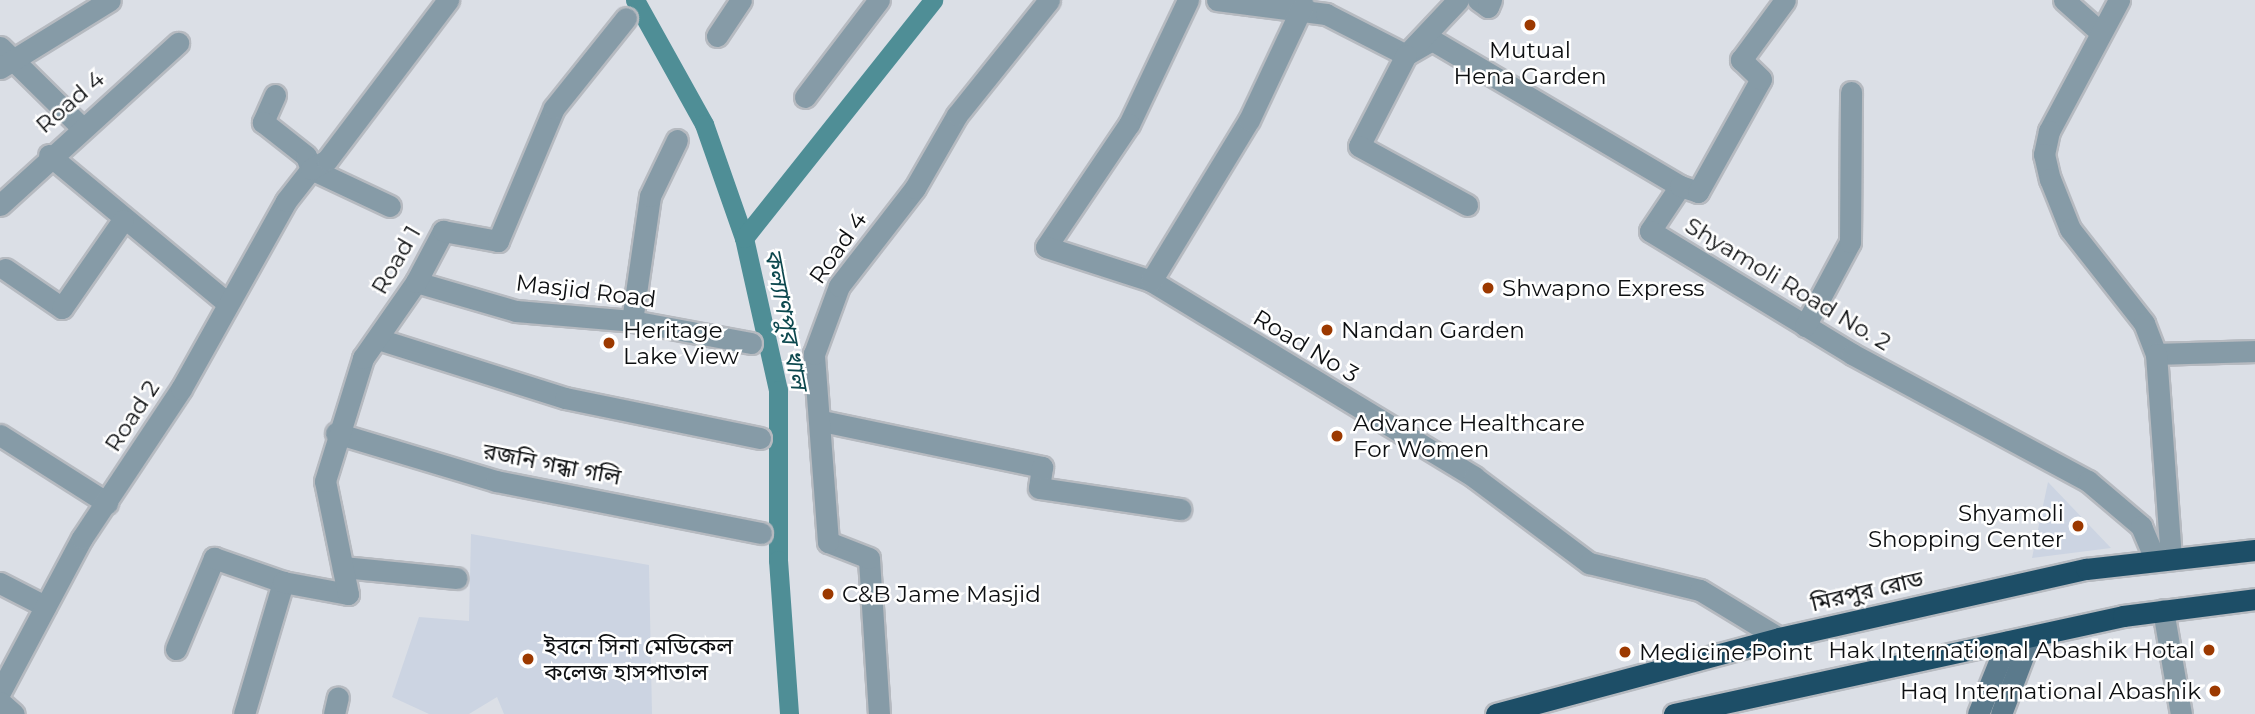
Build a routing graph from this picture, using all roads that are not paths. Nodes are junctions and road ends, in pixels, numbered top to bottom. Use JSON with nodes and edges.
{"nodes":[{"id":1,"x":110,"y":0,"type":"edge"},
{"id":2,"x":448,"y":0,"type":"edge"},
{"id":3,"x":741,"y":0,"type":"edge"},
{"id":4,"x":879,"y":0,"type":"edge"},
{"id":5,"x":1049,"y":0,"type":"edge"},
{"id":6,"x":1188,"y":0,"type":"edge"},
{"id":7,"x":1217,"y":0,"type":"edge"},
{"id":8,"x":1458,"y":0,"type":"edge"},
{"id":9,"x":1478,"y":0,"type":"edge"},
{"id":10,"x":1491,"y":0,"type":"edge"},
{"id":11,"x":1785,"y":0,"type":"edge"},
{"id":12,"x":2064,"y":0,"type":"edge"},
{"id":13,"x":2119,"y":0,"type":"edge"},
{"id":14,"x":1301,"y":7,"type":"edge"},
{"id":15,"x":626,"y":18,"type":"dead end"},
{"id":16,"x":2099,"y":31,"type":"junction"},
{"id":17,"x":717,"y":36,"type":"dead end"},
{"id":18,"x":178,"y":43,"type":"dead end"},
{"id":19,"x":1406,"y":55,"type":"junction"},
{"id":20,"x":4,"y":59,"type":"edge"},
{"id":21,"x":1851,"y":92,"type":"dead end"},
{"id":22,"x":275,"y":95,"type":"dead end"},
{"id":23,"x":806,"y":97,"type":"dead end"},
{"id":24,"x":81,"y":127,"type":"junction"},
{"id":25,"x":677,"y":140,"type":"dead end"},
{"id":26,"x":49,"y":155,"type":"junction"},
{"id":27,"x":311,"y":169,"type":"junction"},
{"id":28,"x":1680,"y":186,"type":"junction"},
{"id":29,"x":0,"y":205,"type":"edge"},
{"id":30,"x":1467,"y":205,"type":"dead end"},
{"id":31,"x":390,"y":206,"type":"dead end"},
{"id":32,"x":123,"y":220,"type":"junction"},
{"id":33,"x":5,"y":269,"type":"dead end"},
{"id":34,"x":1151,"y":281,"type":"junction"},
{"id":35,"x":416,"y":282,"type":"junction"},
{"id":36,"x":226,"y":302,"type":"junction"},
{"id":37,"x":632,"y":321,"type":"junction"},
{"id":38,"x":1805,"y":326,"type":"junction"},
{"id":39,"x":377,"y":339,"type":"junction"},
{"id":40,"x":751,"y":343,"type":"dead end"},
{"id":41,"x":2255,"y":351,"type":"edge"},
{"id":42,"x":2156,"y":354,"type":"junction"},
{"id":43,"x":822,"y":421,"type":"junction"},
{"id":44,"x":336,"y":433,"type":"junction"},
{"id":45,"x":0,"y":435,"type":"edge"},
{"id":46,"x":760,"y":438,"type":"dead end"},
{"id":47,"x":107,"y":503,"type":"junction"},
{"id":48,"x":1180,"y":509,"type":"dead end"},
{"id":49,"x":761,"y":533,"type":"dead end"},
{"id":50,"x":2255,"y":550,"type":"edge"},
{"id":51,"x":2163,"y":558,"type":"junction"},
{"id":52,"x":343,"y":570,"type":"junction"},
{"id":53,"x":456,"y":578,"type":"dead end"},
{"id":54,"x":283,"y":582,"type":"junction"},
{"id":55,"x":0,"y":583,"type":"edge"},
{"id":56,"x":2255,"y":599,"type":"edge"},
{"id":57,"x":45,"y":606,"type":"junction"},
{"id":58,"x":2163,"y":610,"type":"junction"},
{"id":59,"x":1779,"y":638,"type":"junction"},
{"id":60,"x":2029,"y":638,"type":"junction"},
{"id":61,"x":2007,"y":642,"type":"junction"},
{"id":62,"x":176,"y":649,"type":"dead end"},
{"id":63,"x":0,"y":692,"type":"edge"},
{"id":64,"x":0,"y":702,"type":"edge"},
{"id":65,"x":15,"y":714,"type":"edge"},
{"id":66,"x":244,"y":714,"type":"edge"},
{"id":67,"x":879,"y":714,"type":"edge"},
{"id":68,"x":1496,"y":714,"type":"edge"},
{"id":69,"x":1674,"y":714,"type":"edge"},
{"id":70,"x":1978,"y":714,"type":"edge"},
{"id":71,"x":2001,"y":714,"type":"edge"},
{"id":72,"x":2181,"y":714,"type":"edge"}],
"edges":[{"from":1,"to":20,"type":"street"},
{"from":2,"to":27,"type":"street","name":"Road 2"},
{"from":3,"to":17,"type":"street"},
{"from":4,"to":23,"type":"street"},
{"from":5,"to":43,"type":"street","name":"Road 4"},
{"from":6,"to":34,"type":"street","name":"Road No 3"},
{"from":7,"to":14,"type":"street"},
{"from":8,"to":19,"type":"street"},
{"from":9,"to":10,"type":"street"},
{"from":11,"to":28,"type":"street"},
{"from":12,"to":16,"type":"street"},
{"from":13,"to":16,"type":"street"},
{"from":14,"to":19,"type":"street"},
{"from":14,"to":34,"type":"street"},
{"from":15,"to":35,"type":"street","name":"Road 1"},
{"from":16,"to":42,"type":"street"},
{"from":18,"to":24,"type":"street","name":"Road 4"},
{"from":19,"to":28,"type":"street","name":"Shyamoli Road No. 2"},
{"from":19,"to":30,"type":"street"},
{"from":20,"to":24,"type":"street"},
{"from":21,"to":38,"type":"street"},
{"from":22,"to":27,"type":"street"},
{"from":24,"to":26,"type":"street","name":"Road 4"},
{"from":25,"to":37,"type":"street"},
{"from":26,"to":29,"type":"street","name":"Road 4"},
{"from":26,"to":32,"type":"street"},
{"from":27,"to":31,"type":"street"},
{"from":27,"to":36,"type":"street","name":"Road 2"},
{"from":28,"to":38,"type":"street","name":"Shyamoli Road No. 2"},
{"from":32,"to":33,"type":"street"},
{"from":32,"to":36,"type":"street"},
{"from":34,"to":59,"type":"street","name":"Road No 3"},
{"from":35,"to":37,"type":"street","name":"Masjid Road"},
{"from":35,"to":39,"type":"street","name":"Road 1"},
{"from":36,"to":47,"type":"street","name":"Road 2"},
{"from":37,"to":40,"type":"street","name":"Masjid Road"},
{"from":38,"to":51,"type":"street","name":"Shyamoli Road No. 2"},
{"from":39,"to":44,"type":"street","name":"Road 1"},
{"from":39,"to":46,"type":"street"},
{"from":41,"to":42,"type":"street"},
{"from":42,"to":51,"type":"street"},
{"from":43,"to":48,"type":"street"},
{"from":43,"to":67,"type":"street","name":"Road 4"},
{"from":44,"to":49,"type":"street","name":"রজনি গন্ধা গলি"},
{"from":44,"to":52,"type":"street","name":"Road 1"},
{"from":45,"to":47,"type":"street"},
{"from":47,"to":57,"type":"street","name":"Road 2"},
{"from":50,"to":51,"type":"highway","name":"মিরপুর রোড"},
{"from":51,"to":59,"type":"highway","name":"মিরপুর রোড"},
{"from":52,"to":53,"type":"street"},
{"from":52,"to":54,"type":"street"},
{"from":54,"to":62,"type":"street"},
{"from":54,"to":66,"type":"street"},
{"from":55,"to":57,"type":"street"},
{"from":56,"to":58,"type":"highway"},
{"from":57,"to":63,"type":"street","name":"Road 2"},
{"from":58,"to":60,"type":"highway"},
{"from":58,"to":72,"type":"street"},
{"from":59,"to":68,"type":"highway","name":"মিরপুর রোড"},
{"from":60,"to":61,"type":"highway"},
{"from":60,"to":71,"type":"main road"},
{"from":61,"to":69,"type":"highway"},
{"from":61,"to":70,"type":"main road"},
{"from":64,"to":65,"type":"street"}]}
